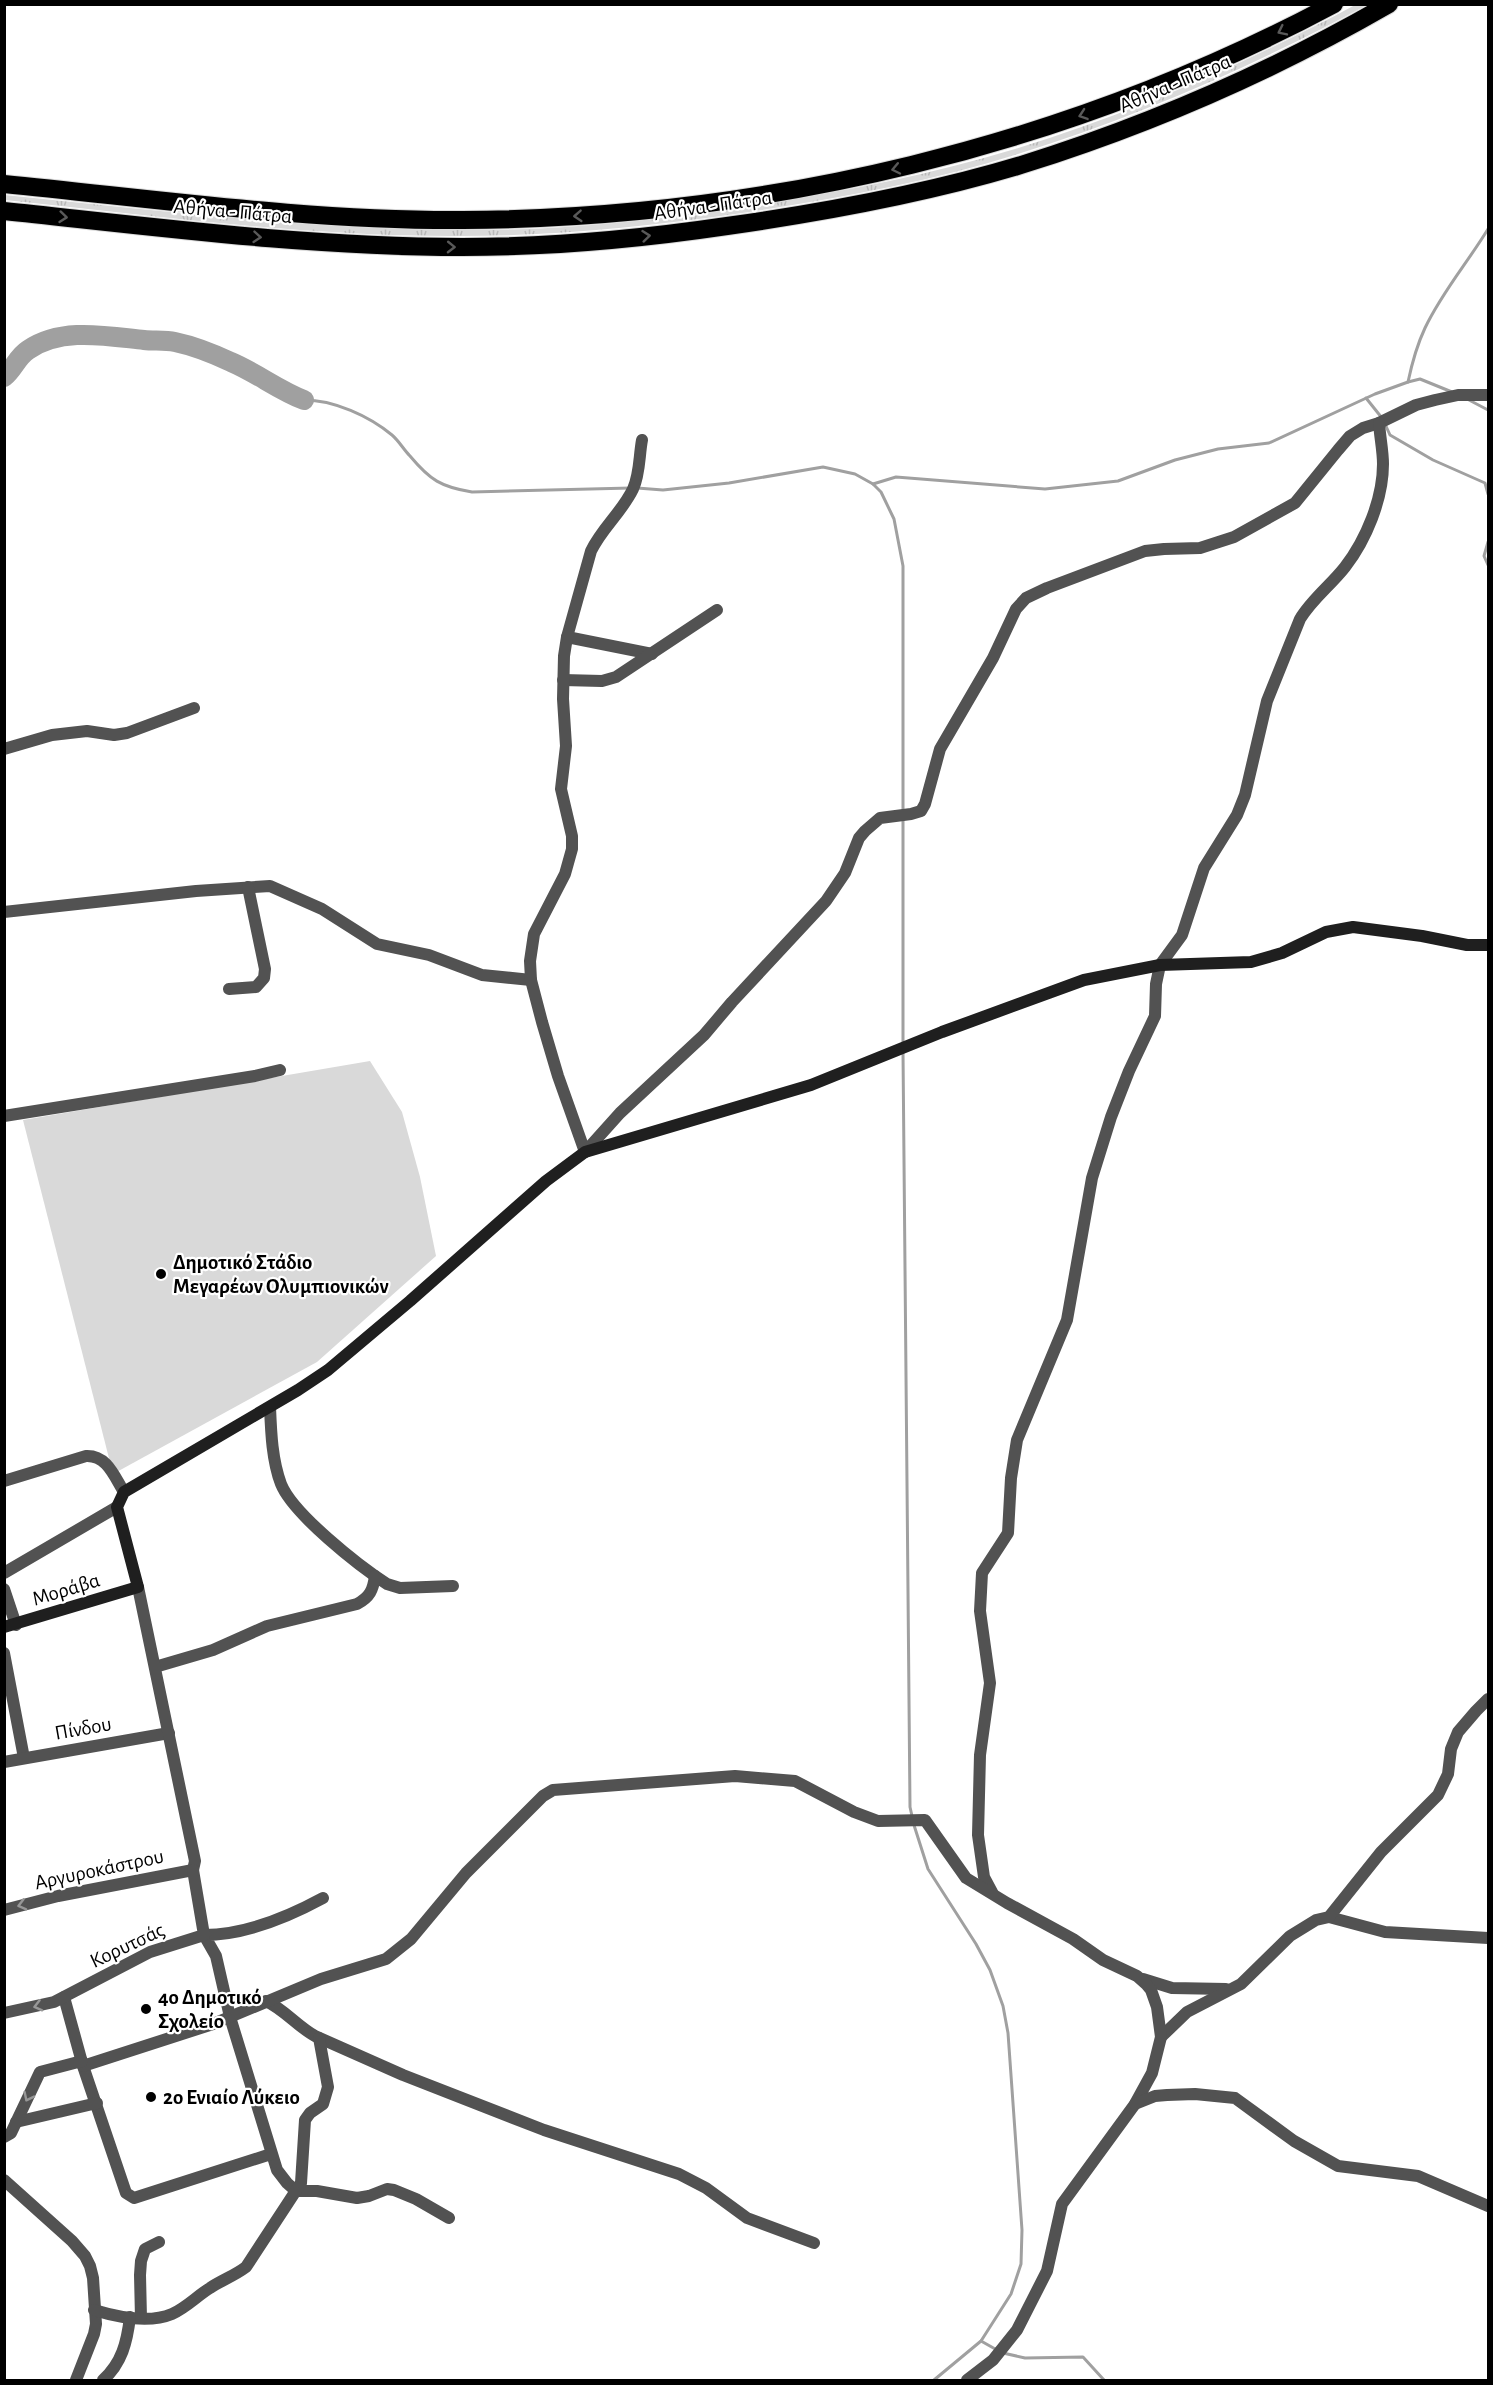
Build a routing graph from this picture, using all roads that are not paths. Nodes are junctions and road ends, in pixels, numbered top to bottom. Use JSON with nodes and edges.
{"nodes":[{"id":1,"x":1334,"y":4,"type":"edge"},
{"id":2,"x":1389,"y":4,"type":"edge"},
{"id":3,"x":4,"y":184,"type":"edge"},
{"id":4,"x":4,"y":211,"type":"edge"},
{"id":5,"x":1488,"y":395,"type":"edge"},
{"id":6,"x":1378,"y":423,"type":"junction"},
{"id":7,"x":642,"y":440,"type":"dead end"},
{"id":8,"x":717,"y":610,"type":"dead end"},
{"id":9,"x":567,"y":637,"type":"junction"},
{"id":10,"x":652,"y":654,"type":"junction"},
{"id":11,"x":563,"y":680,"type":"junction"},
{"id":12,"x":194,"y":708,"type":"dead end"},
{"id":13,"x":4,"y":749,"type":"edge"},
{"id":14,"x":248,"y":887,"type":"junction"},
{"id":15,"x":4,"y":912,"type":"edge"},
{"id":16,"x":1488,"y":945,"type":"edge"},
{"id":17,"x":1160,"y":965,"type":"junction"},
{"id":18,"x":531,"y":980,"type":"junction"},
{"id":19,"x":229,"y":989,"type":"dead end"},
{"id":20,"x":280,"y":1070,"type":"dead end"},
{"id":21,"x":4,"y":1116,"type":"edge"},
{"id":22,"x":585,"y":1152,"type":"junction"},
{"id":23,"x":270,"y":1407,"type":"junction"},
{"id":24,"x":4,"y":1480,"type":"edge"},
{"id":25,"x":124,"y":1492,"type":"junction"},
{"id":26,"x":117,"y":1507,"type":"junction"},
{"id":27,"x":4,"y":1573,"type":"edge"},
{"id":28,"x":375,"y":1576,"type":"junction"},
{"id":29,"x":453,"y":1586,"type":"dead end"},
{"id":30,"x":138,"y":1587,"type":"junction"},
{"id":31,"x":4,"y":1589,"type":"edge"},
{"id":32,"x":10,"y":1626,"type":"edge"},
{"id":33,"x":4,"y":1653,"type":"edge"},
{"id":34,"x":155,"y":1667,"type":"junction"},
{"id":35,"x":7,"y":1677,"type":"edge"},
{"id":36,"x":1488,"y":1700,"type":"edge"},
{"id":37,"x":169,"y":1732,"type":"junction"},
{"id":38,"x":24,"y":1758,"type":"junction"},
{"id":39,"x":4,"y":1762,"type":"edge"},
{"id":40,"x":194,"y":1865,"type":"junction"},
{"id":41,"x":992,"y":1892,"type":"junction"},
{"id":42,"x":323,"y":1898,"type":"dead end"},
{"id":43,"x":4,"y":1910,"type":"edge"},
{"id":44,"x":1329,"y":1917,"type":"junction"},
{"id":45,"x":204,"y":1935,"type":"junction"},
{"id":46,"x":1488,"y":1938,"type":"edge"},
{"id":47,"x":1137,"y":1976,"type":"junction"},
{"id":48,"x":1230,"y":1989,"type":"junction"},
{"id":49,"x":64,"y":1997,"type":"junction"},
{"id":50,"x":266,"y":2001,"type":"junction"},
{"id":51,"x":4,"y":2013,"type":"edge"},
{"id":52,"x":230,"y":2017,"type":"junction"},
{"id":53,"x":1161,"y":2037,"type":"junction"},
{"id":54,"x":319,"y":2038,"type":"junction"},
{"id":55,"x":83,"y":2064,"type":"junction"},
{"id":56,"x":97,"y":2103,"type":"junction"},
{"id":57,"x":1135,"y":2104,"type":"junction"},
{"id":58,"x":16,"y":2122,"type":"junction"},
{"id":59,"x":4,"y":2137,"type":"edge"},
{"id":60,"x":272,"y":2154,"type":"junction"},
{"id":61,"x":4,"y":2180,"type":"edge"},
{"id":62,"x":296,"y":2191,"type":"junction"},
{"id":63,"x":1488,"y":2205,"type":"edge"},
{"id":64,"x":449,"y":2218,"type":"dead end"},
{"id":65,"x":159,"y":2242,"type":"dead end"},
{"id":66,"x":814,"y":2243,"type":"dead end"},
{"id":67,"x":94,"y":2310,"type":"junction"},
{"id":68,"x":136,"y":2318,"type":"junction"},
{"id":69,"x":76,"y":2380,"type":"edge"},
{"id":70,"x":103,"y":2380,"type":"edge"},
{"id":71,"x":967,"y":2380,"type":"edge"}],
"edges":[{"from":1,"to":3,"type":"highway","name":"Αθήνα - Πάτρα","one_way":true},
{"from":4,"to":2,"type":"highway","name":"Αθήνα - Πάτρα","one_way":true},
{"from":5,"to":6,"type":"street"},
{"from":6,"to":17,"type":"street"},
{"from":6,"to":22,"type":"street"},
{"from":7,"to":9,"type":"street"},
{"from":8,"to":10,"type":"street"},
{"from":9,"to":10,"type":"street"},
{"from":9,"to":11,"type":"street"},
{"from":10,"to":11,"type":"street"},
{"from":11,"to":18,"type":"street"},
{"from":12,"to":13,"type":"street"},
{"from":14,"to":15,"type":"street"},
{"from":14,"to":18,"type":"street"},
{"from":14,"to":19,"type":"street"},
{"from":16,"to":17,"type":"street"},
{"from":17,"to":22,"type":"street"},
{"from":17,"to":41,"type":"street"},
{"from":18,"to":22,"type":"street"},
{"from":20,"to":21,"type":"street"},
{"from":22,"to":23,"type":"street"},
{"from":23,"to":25,"type":"street"},
{"from":23,"to":28,"type":"street"},
{"from":24,"to":25,"type":"street"},
{"from":25,"to":26,"type":"street"},
{"from":26,"to":27,"type":"street"},
{"from":26,"to":30,"type":"street"},
{"from":28,"to":29,"type":"street"},
{"from":28,"to":34,"type":"street"},
{"from":30,"to":32,"type":"street","name":"Μοράβα"},
{"from":30,"to":34,"type":"street"},
{"from":31,"to":32,"type":"street"},
{"from":33,"to":35,"type":"street"},
{"from":34,"to":37,"type":"street"},
{"from":35,"to":38,"type":"street"},
{"from":36,"to":44,"type":"street"},
{"from":37,"to":38,"type":"street","name":"Πίνδου"},
{"from":37,"to":40,"type":"street"},
{"from":38,"to":39,"type":"street","name":"Πίνδου"},
{"from":40,"to":43,"type":"street","name":"Αργυροκάστρου","one_way":true},
{"from":40,"to":45,"type":"street"},
{"from":41,"to":47,"type":"street"},
{"from":41,"to":50,"type":"street"},
{"from":42,"to":45,"type":"street","name":"Κορυτσάς"},
{"from":44,"to":46,"type":"street"},
{"from":44,"to":48,"type":"street"},
{"from":45,"to":49,"type":"street","name":"Κορυτσάς"},
{"from":45,"to":52,"type":"street"},
{"from":47,"to":48,"type":"street"},
{"from":47,"to":53,"type":"street"},
{"from":48,"to":53,"type":"street"},
{"from":49,"to":51,"type":"street","name":"Κορυτσάς","one_way":true},
{"from":49,"to":55,"type":"street"},
{"from":50,"to":52,"type":"street"},
{"from":50,"to":54,"type":"street"},
{"from":52,"to":55,"type":"street"},
{"from":52,"to":60,"type":"street"},
{"from":53,"to":57,"type":"street"},
{"from":54,"to":62,"type":"street"},
{"from":54,"to":66,"type":"street"},
{"from":55,"to":56,"type":"street"},
{"from":55,"to":58,"type":"street","one_way":true},
{"from":56,"to":58,"type":"street"},
{"from":56,"to":60,"type":"street"},
{"from":57,"to":63,"type":"street"},
{"from":57,"to":71,"type":"street"},
{"from":58,"to":59,"type":"street"},
{"from":60,"to":62,"type":"street"},
{"from":61,"to":67,"type":"street"},
{"from":62,"to":64,"type":"street"},
{"from":62,"to":68,"type":"street"},
{"from":65,"to":68,"type":"street"},
{"from":67,"to":68,"type":"street"},
{"from":67,"to":69,"type":"street"},
{"from":68,"to":70,"type":"street"}]}
